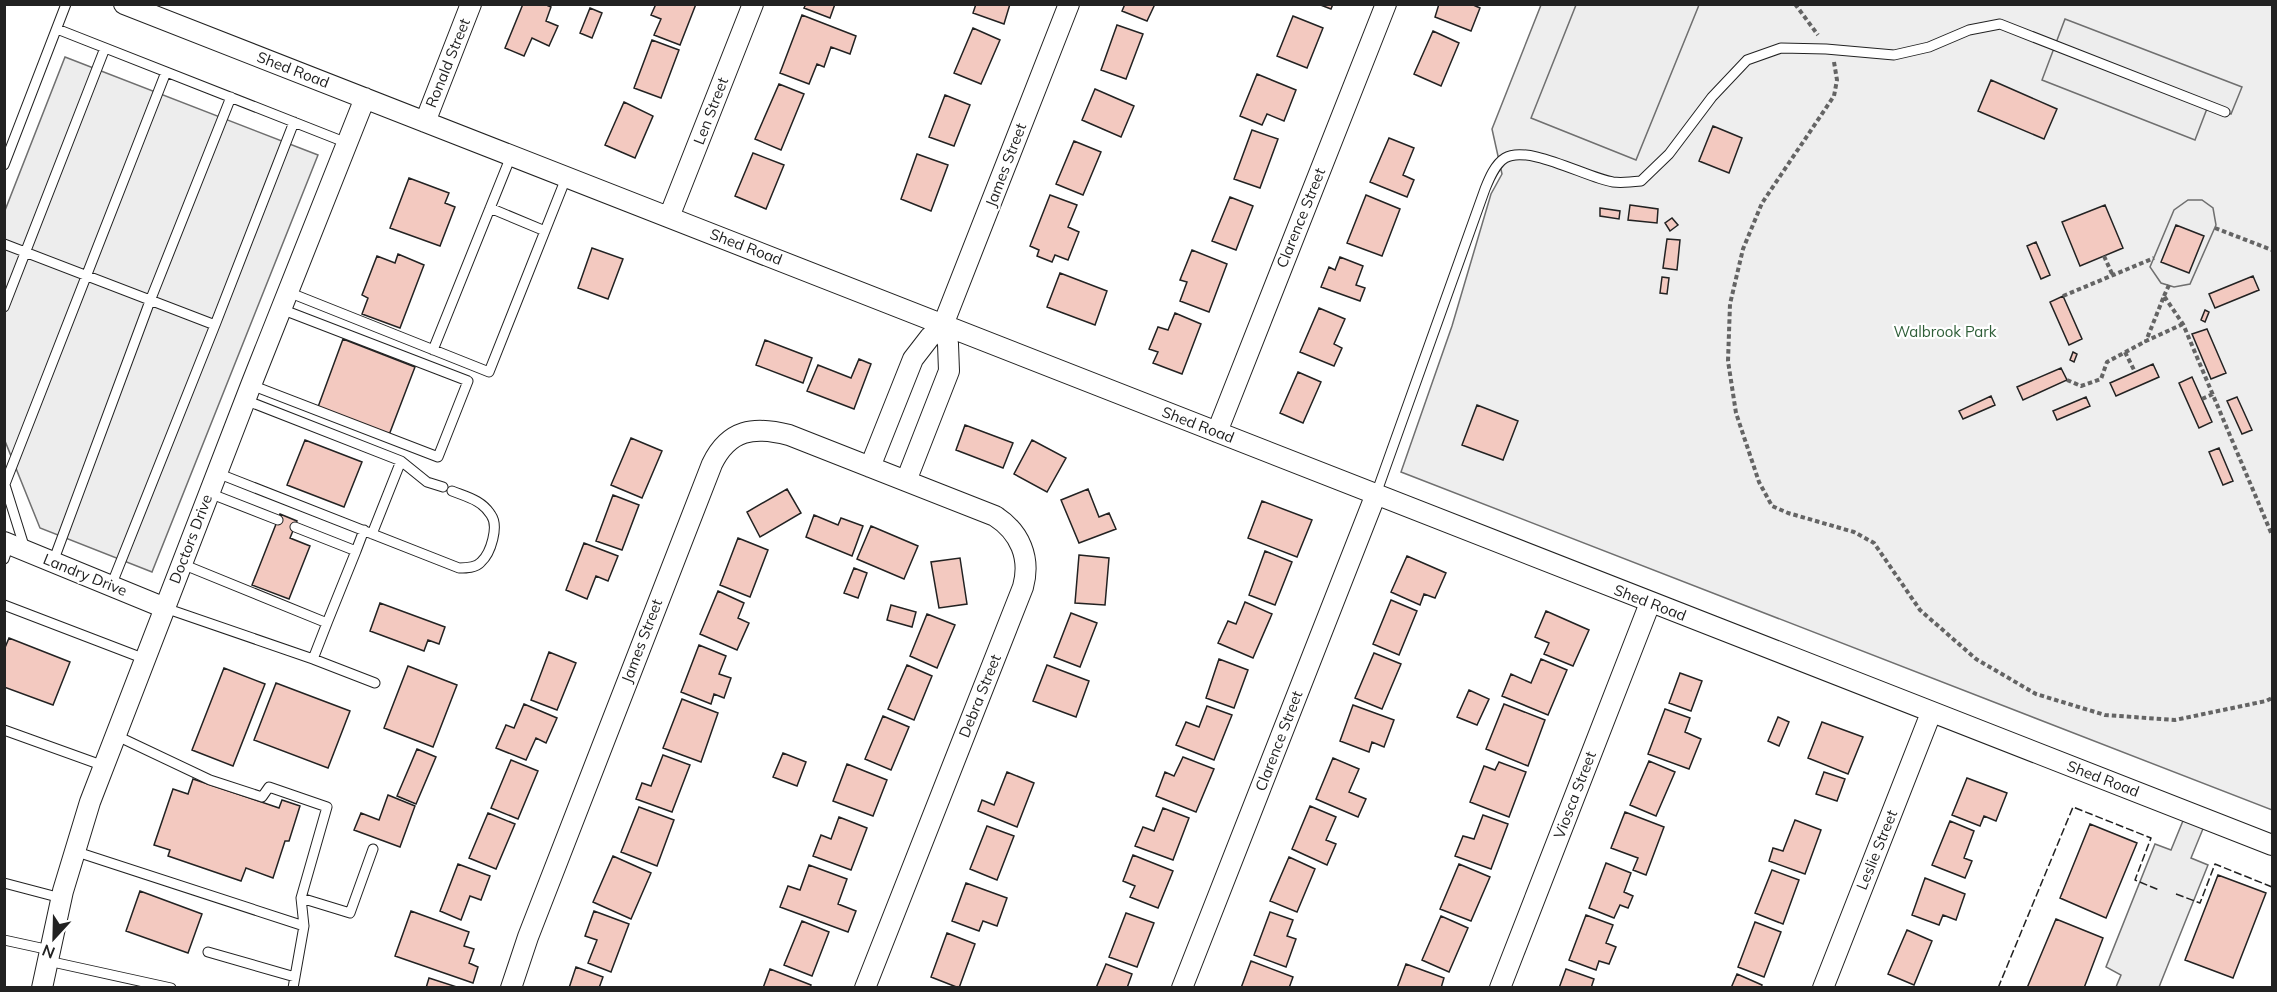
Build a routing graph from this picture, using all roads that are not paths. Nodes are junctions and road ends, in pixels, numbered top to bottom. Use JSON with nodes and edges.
{"nodes":[{"id":1,"x":66,"y":4,"type":"edge"},
{"id":2,"x":471,"y":4,"type":"edge"},
{"id":3,"x":753,"y":4,"type":"edge"},
{"id":4,"x":1069,"y":4,"type":"edge"},
{"id":5,"x":1386,"y":4,"type":"edge"},
{"id":6,"x":133,"y":6,"type":"edge"},
{"id":7,"x":57,"y":29,"type":"junction"},
{"id":8,"x":105,"y":48,"type":"junction"},
{"id":9,"x":166,"y":72,"type":"junction"},
{"id":10,"x":231,"y":97,"type":"junction"},
{"id":11,"x":365,"y":98,"type":"junction"},
{"id":12,"x":2225,"y":112,"type":"dead end"},
{"id":13,"x":294,"y":122,"type":"junction"},
{"id":14,"x":425,"y":122,"type":"junction"},
{"id":15,"x":347,"y":143,"type":"junction"},
{"id":16,"x":511,"y":156,"type":"junction"},
{"id":17,"x":4,"y":165,"type":"edge"},
{"id":18,"x":566,"y":178,"type":"junction"},
{"id":19,"x":490,"y":208,"type":"junction"},
{"id":20,"x":669,"y":217,"type":"junction"},
{"id":21,"x":545,"y":231,"type":"junction"},
{"id":22,"x":4,"y":244,"type":"edge"},
{"id":23,"x":26,"y":253,"type":"junction"},
{"id":24,"x":87,"y":276,"type":"junction"},
{"id":25,"x":285,"y":300,"type":"junction"},
{"id":26,"x":150,"y":301,"type":"junction"},
{"id":27,"x":4,"y":307,"type":"edge"},
{"id":28,"x":943,"y":325,"type":"junction"},
{"id":29,"x":215,"y":326,"type":"junction"},
{"id":30,"x":434,"y":350,"type":"junction"},
{"id":31,"x":248,"y":392,"type":"junction"},
{"id":32,"x":1217,"y":432,"type":"junction"},
{"id":33,"x":401,"y":461,"type":"junction"},
{"id":34,"x":870,"y":467,"type":"junction"},
{"id":35,"x":217,"y":473,"type":"junction"},
{"id":36,"x":898,"y":478,"type":"junction"},
{"id":37,"x":5,"y":483,"type":"edge"},
{"id":38,"x":209,"y":493,"type":"junction"},
{"id":39,"x":1376,"y":494,"type":"junction"},
{"id":40,"x":278,"y":520,"type":"dead end"},
{"id":41,"x":295,"y":527,"type":"dead end"},
{"id":42,"x":368,"y":532,"type":"junction"},
{"id":43,"x":11,"y":549,"type":"edge"},
{"id":44,"x":356,"y":551,"type":"junction"},
{"id":45,"x":53,"y":562,"type":"junction"},
{"id":46,"x":182,"y":564,"type":"junction"},
{"id":47,"x":111,"y":586,"type":"junction"},
{"id":48,"x":1650,"y":603,"type":"junction"},
{"id":49,"x":4,"y":605,"type":"edge"},
{"id":50,"x":165,"y":608,"type":"junction"},
{"id":51,"x":327,"y":623,"type":"junction"},
{"id":52,"x":145,"y":659,"type":"junction"},
{"id":53,"x":314,"y":659,"type":"junction"},
{"id":54,"x":375,"y":683,"type":"dead end"},
{"id":55,"x":1931,"y":713,"type":"junction"},
{"id":56,"x":4,"y":730,"type":"edge"},
{"id":57,"x":115,"y":735,"type":"junction"},
{"id":58,"x":104,"y":766,"type":"junction"},
{"id":59,"x":2272,"y":845,"type":"edge"},
{"id":60,"x":373,"y":849,"type":"dead end"},
{"id":61,"x":74,"y":851,"type":"junction"},
{"id":62,"x":4,"y":883,"type":"edge"},
{"id":63,"x":62,"y":898,"type":"junction"},
{"id":64,"x":301,"y":898,"type":"junction"},
{"id":65,"x":304,"y":926,"type":"junction"},
{"id":66,"x":4,"y":940,"type":"edge"},
{"id":67,"x":208,"y":952,"type":"dead end"},
{"id":68,"x":49,"y":955,"type":"junction"},
{"id":69,"x":295,"y":977,"type":"junction"},
{"id":70,"x":42,"y":987,"type":"edge"},
{"id":71,"x":171,"y":987,"type":"edge"},
{"id":72,"x":293,"y":987,"type":"edge"},
{"id":73,"x":511,"y":987,"type":"edge"},
{"id":74,"x":865,"y":987,"type":"edge"},
{"id":75,"x":1182,"y":987,"type":"edge"},
{"id":76,"x":1500,"y":987,"type":"edge"},
{"id":77,"x":1823,"y":987,"type":"edge"}],
"edges":[{"from":1,"to":7,"type":"lane"},
{"from":2,"to":14,"type":"street","name":"Ronald Street"},
{"from":3,"to":20,"type":"street","name":"Len Street"},
{"from":4,"to":28,"type":"street","name":"James Street"},
{"from":5,"to":32,"type":"street","name":"Clarence Street"},
{"from":6,"to":11,"type":"street","name":"Shed Road"},
{"from":7,"to":8,"type":"lane"},
{"from":7,"to":17,"type":"lane"},
{"from":8,"to":9,"type":"lane"},
{"from":8,"to":23,"type":"lane"},
{"from":9,"to":10,"type":"lane"},
{"from":9,"to":24,"type":"lane"},
{"from":10,"to":13,"type":"lane"},
{"from":10,"to":26,"type":"lane"},
{"from":11,"to":14,"type":"street","name":"Shed Road"},
{"from":11,"to":15,"type":"street","name":"Doctors Drive"},
{"from":12,"to":39,"type":"lane"},
{"from":13,"to":15,"type":"lane"},
{"from":13,"to":29,"type":"lane"},
{"from":14,"to":16,"type":"street","name":"Shed Road"},
{"from":15,"to":25,"type":"street","name":"Doctors Drive"},
{"from":16,"to":18,"type":"street","name":"Shed Road"},
{"from":16,"to":19,"type":"lane"},
{"from":18,"to":20,"type":"street","name":"Shed Road"},
{"from":18,"to":21,"type":"lane"},
{"from":19,"to":21,"type":"lane"},
{"from":19,"to":30,"type":"lane"},
{"from":20,"to":28,"type":"street","name":"Shed Road"},
{"from":21,"to":30,"type":"lane"},
{"from":22,"to":23,"type":"lane"},
{"from":23,"to":24,"type":"lane"},
{"from":23,"to":27,"type":"lane"},
{"from":24,"to":26,"type":"lane"},
{"from":24,"to":37,"type":"lane"},
{"from":25,"to":30,"type":"lane"},
{"from":25,"to":31,"type":"street","name":"Doctors Drive"},
{"from":25,"to":31,"type":"lane"},
{"from":26,"to":29,"type":"lane"},
{"from":26,"to":45,"type":"lane"},
{"from":28,"to":32,"type":"street","name":"Shed Road"},
{"from":28,"to":34,"type":"street","name":"James Street"},
{"from":28,"to":36,"type":"street"},
{"from":29,"to":47,"type":"lane"},
{"from":31,"to":33,"type":"lane"},
{"from":31,"to":35,"type":"street","name":"Doctors Drive"},
{"from":32,"to":39,"type":"street","name":"Shed Road"},
{"from":33,"to":42,"type":"lane"},
{"from":33,"to":42,"type":"lane"},
{"from":34,"to":36,"type":"street","name":"James Street"},
{"from":34,"to":73,"type":"street","name":"James Street"},
{"from":35,"to":38,"type":"street","name":"Doctors Drive"},
{"from":35,"to":42,"type":"lane"},
{"from":36,"to":74,"type":"street","name":"Debra Street"},
{"from":37,"to":43,"type":"lane"},
{"from":38,"to":40,"type":"lane"},
{"from":38,"to":46,"type":"street","name":"Doctors Drive"},
{"from":39,"to":48,"type":"street","name":"Shed Road"},
{"from":39,"to":75,"type":"street","name":"Clarence Street"},
{"from":41,"to":44,"type":"lane"},
{"from":42,"to":44,"type":"lane"},
{"from":43,"to":45,"type":"street","name":"Landry Drive"},
{"from":44,"to":51,"type":"lane"},
{"from":45,"to":47,"type":"street","name":"Landry Drive"},
{"from":46,"to":50,"type":"street","name":"Doctors Drive"},
{"from":46,"to":51,"type":"lane"},
{"from":47,"to":50,"type":"street","name":"Landry Drive"},
{"from":48,"to":55,"type":"street","name":"Shed Road"},
{"from":48,"to":76,"type":"street","name":"Viosca Street"},
{"from":49,"to":52,"type":"lane"},
{"from":50,"to":52,"type":"street","name":"Doctors Drive"},
{"from":50,"to":53,"type":"lane"},
{"from":51,"to":53,"type":"lane"},
{"from":52,"to":57,"type":"street","name":"Doctors Drive"},
{"from":53,"to":54,"type":"lane"},
{"from":55,"to":59,"type":"street","name":"Shed Road"},
{"from":55,"to":77,"type":"street","name":"Leslie Street"},
{"from":56,"to":58,"type":"lane"},
{"from":57,"to":58,"type":"street","name":"Doctors Drive"},
{"from":57,"to":64,"type":"lane"},
{"from":58,"to":61,"type":"street","name":"Doctors Drive"},
{"from":60,"to":64,"type":"lane"},
{"from":61,"to":63,"type":"street","name":"Doctors Drive"},
{"from":61,"to":65,"type":"lane"},
{"from":62,"to":63,"type":"lane"},
{"from":63,"to":68,"type":"street","name":"Doctors Drive"},
{"from":64,"to":65,"type":"lane"},
{"from":65,"to":69,"type":"lane"},
{"from":66,"to":68,"type":"lane"},
{"from":67,"to":69,"type":"lane"},
{"from":68,"to":70,"type":"street","name":"Doctors Drive"},
{"from":68,"to":71,"type":"lane"},
{"from":69,"to":72,"type":"lane"}]}
